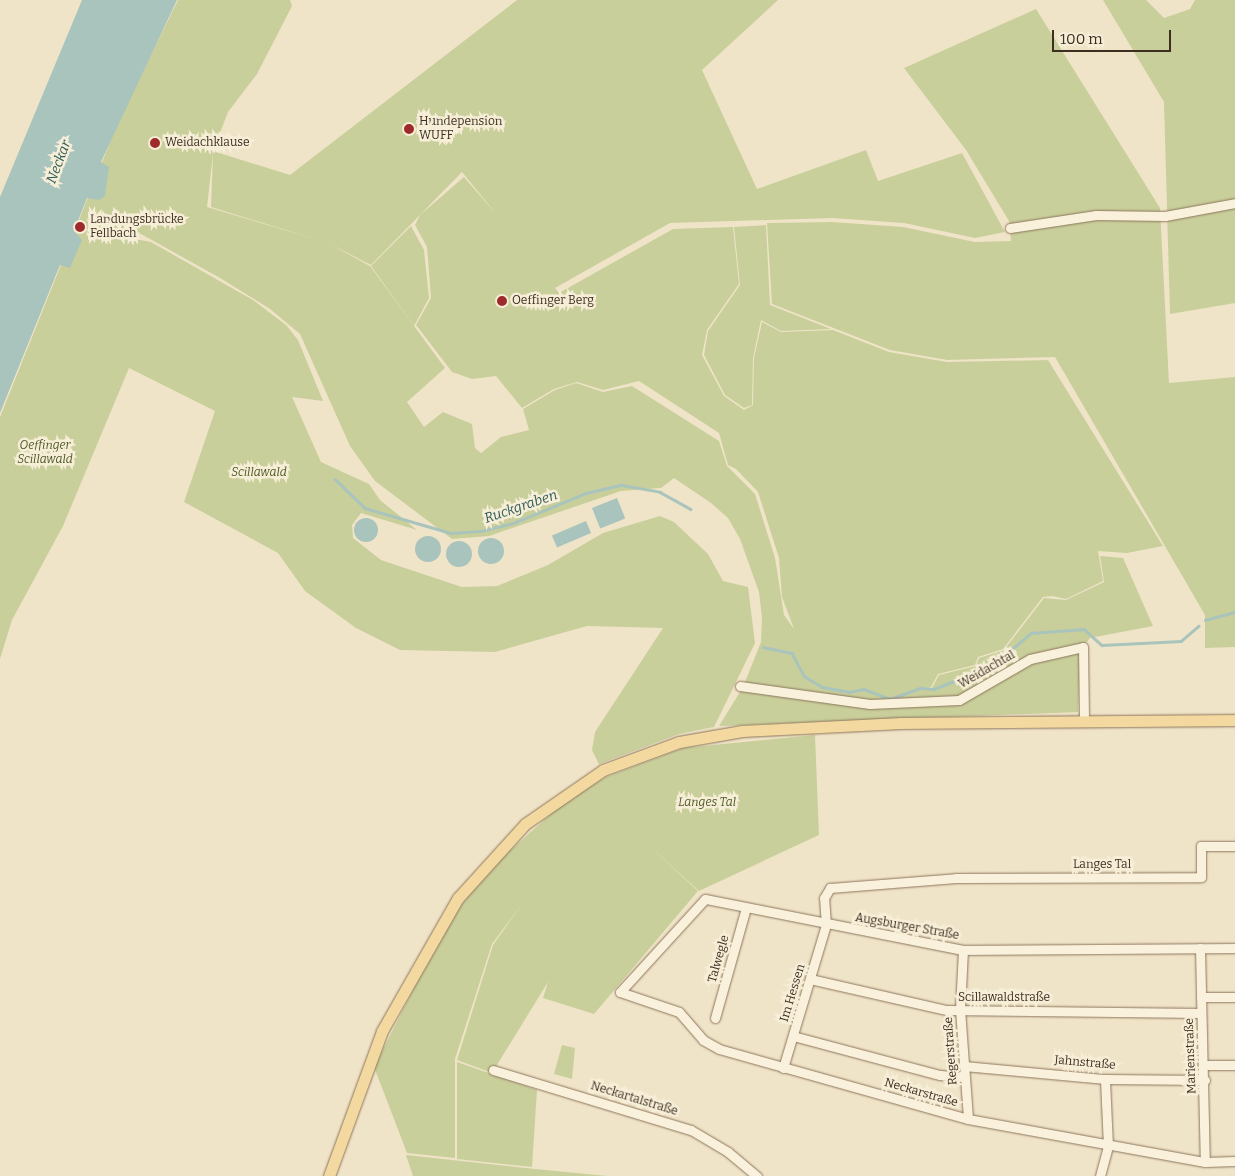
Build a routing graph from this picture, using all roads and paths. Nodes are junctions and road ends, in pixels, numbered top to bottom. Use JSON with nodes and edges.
{"nodes":[{"id":1,"x":1235,"y":203,"type":"edge"},
{"id":2,"x":1010,"y":228,"type":"dead end"},
{"id":3,"x":740,"y":686,"type":"dead end"},
{"id":4,"x":1084,"y":720,"type":"junction"},
{"id":5,"x":1235,"y":720,"type":"edge"},
{"id":6,"x":1235,"y":846,"type":"edge"},
{"id":7,"x":746,"y":908,"type":"junction"},
{"id":8,"x":826,"y":925,"type":"junction"},
{"id":9,"x":1200,"y":948,"type":"junction"},
{"id":10,"x":1235,"y":948,"type":"edge"},
{"id":11,"x":964,"y":950,"type":"junction"},
{"id":12,"x":810,"y":979,"type":"junction"},
{"id":13,"x":620,"y":992,"type":"joint"},
{"id":14,"x":1202,"y":997,"type":"junction"},
{"id":15,"x":1235,"y":997,"type":"edge"},
{"id":16,"x":960,"y":1009,"type":"junction"},
{"id":17,"x":1201,"y":1013,"type":"junction"},
{"id":18,"x":715,"y":1018,"type":"dead end"},
{"id":19,"x":793,"y":1036,"type":"junction"},
{"id":20,"x":1204,"y":1065,"type":"junction"},
{"id":21,"x":1235,"y":1065,"type":"edge"},
{"id":22,"x":964,"y":1066,"type":"junction"},
{"id":23,"x":783,"y":1068,"type":"junction"},
{"id":24,"x":493,"y":1070,"type":"dead end"},
{"id":25,"x":964,"y":1077,"type":"junction"},
{"id":26,"x":1105,"y":1078,"type":"junction"},
{"id":27,"x":1205,"y":1080,"type":"junction"},
{"id":28,"x":968,"y":1120,"type":"junction"},
{"id":29,"x":1108,"y":1146,"type":"junction"},
{"id":30,"x":1235,"y":1161,"type":"edge"},
{"id":31,"x":1205,"y":1162,"type":"junction"},
{"id":32,"x":330,"y":1176,"type":"edge"},
{"id":33,"x":757,"y":1176,"type":"edge"},
{"id":34,"x":1100,"y":1176,"type":"edge"}],
"edges":[{"from":1,"to":2,"type":"street"},
{"from":3,"to":4,"type":"street","name":"Weidachtal"},
{"from":4,"to":5,"type":"main road"},
{"from":4,"to":32,"type":"main road"},
{"from":6,"to":8,"type":"street","name":"Langes Tal"},
{"from":7,"to":8,"type":"street","name":"Augsburger Straße"},
{"from":7,"to":13,"type":"street","name":"Augsburger Straße"},
{"from":7,"to":18,"type":"street","name":"Talwegle"},
{"from":8,"to":11,"type":"street","name":"Augsburger Straße"},
{"from":8,"to":12,"type":"street","name":"Im Hessen"},
{"from":9,"to":10,"type":"street","name":"Augsburger Straße"},
{"from":9,"to":11,"type":"street","name":"Augsburger Straße"},
{"from":9,"to":14,"type":"street","name":"Marienstraße"},
{"from":11,"to":16,"type":"street","name":"Regerstraße"},
{"from":12,"to":16,"type":"street","name":"Scillawaldstraße"},
{"from":12,"to":19,"type":"street","name":"Im Hessen"},
{"from":13,"to":23,"type":"street","name":"Neckarstraße"},
{"from":14,"to":15,"type":"street"},
{"from":14,"to":17,"type":"street","name":"Marienstraße"},
{"from":16,"to":17,"type":"street","name":"Scillawaldstraße"},
{"from":16,"to":22,"type":"street","name":"Regerstraße"},
{"from":17,"to":20,"type":"street","name":"Marienstraße"},
{"from":19,"to":23,"type":"street","name":"Im Hessen"},
{"from":19,"to":25,"type":"street"},
{"from":20,"to":21,"type":"street"},
{"from":20,"to":27,"type":"street","name":"Marienstraße"},
{"from":22,"to":25,"type":"street","name":"Regerstraße"},
{"from":22,"to":26,"type":"street","name":"Jahnstraße"},
{"from":23,"to":28,"type":"street","name":"Neckarstraße"},
{"from":24,"to":33,"type":"street","name":"Neckartalstraße"},
{"from":25,"to":28,"type":"street","name":"Regerstraße"},
{"from":26,"to":27,"type":"street","name":"Jahnstraße"},
{"from":26,"to":29,"type":"street"},
{"from":27,"to":31,"type":"street","name":"Marienstraße"},
{"from":28,"to":29,"type":"street","name":"Neckarstraße"},
{"from":29,"to":31,"type":"street","name":"Neckarstraße"},
{"from":29,"to":34,"type":"street"},
{"from":30,"to":31,"type":"street","name":"Neckarstraße"}]}
